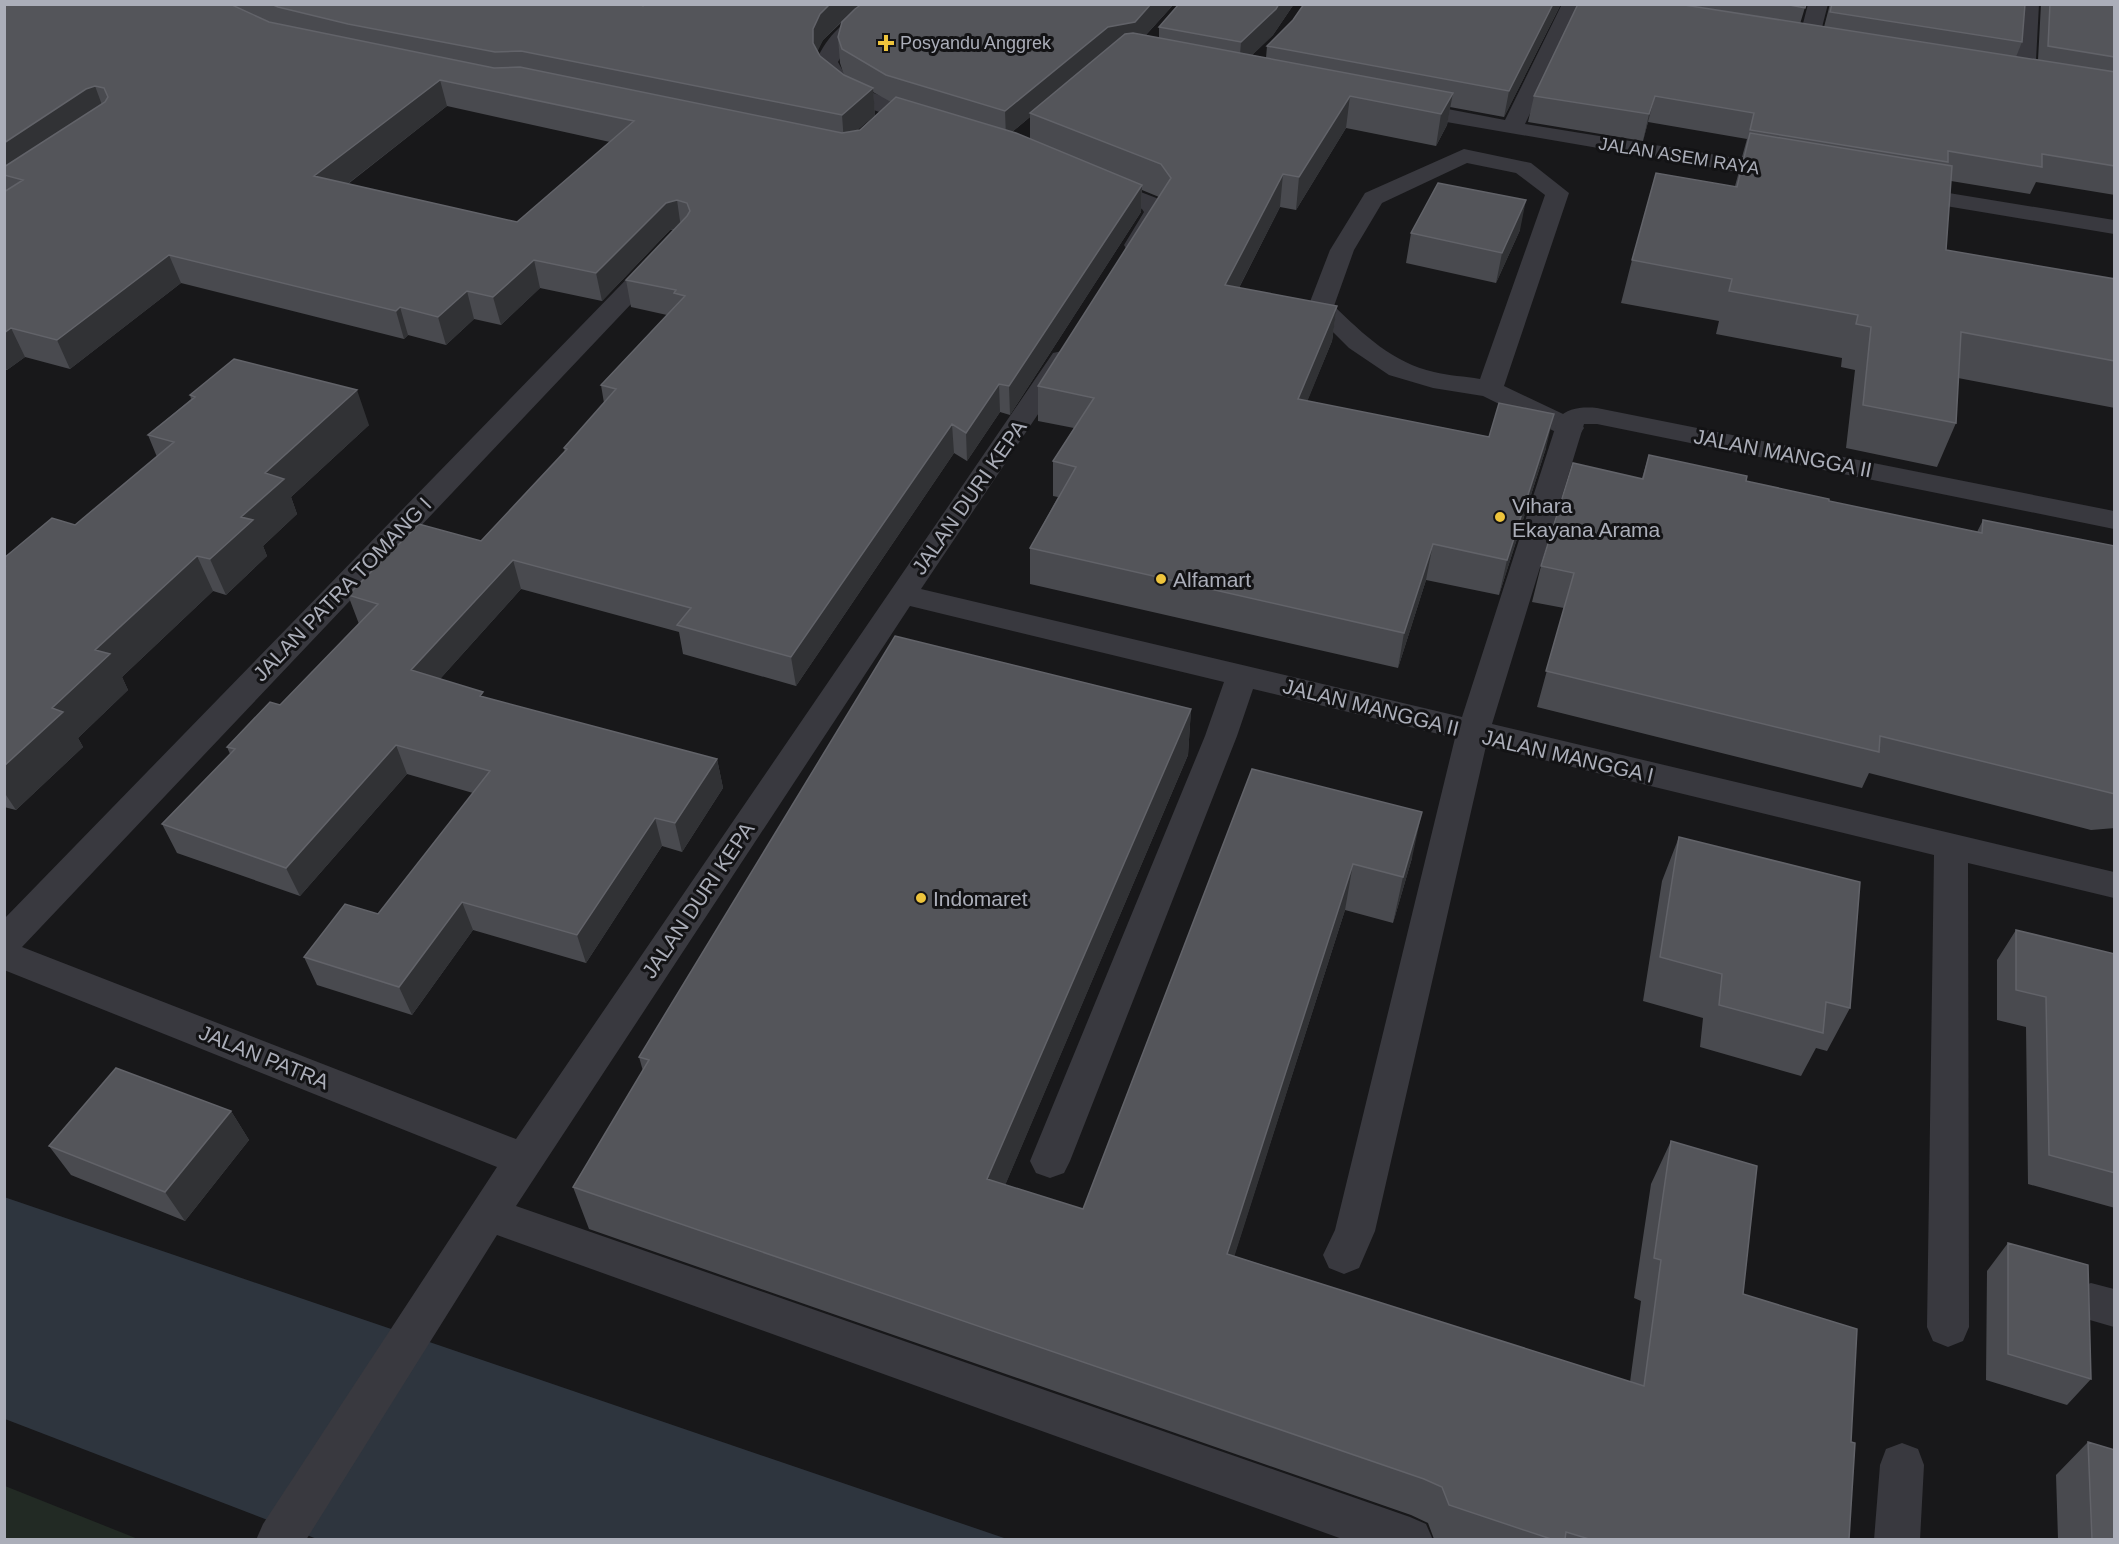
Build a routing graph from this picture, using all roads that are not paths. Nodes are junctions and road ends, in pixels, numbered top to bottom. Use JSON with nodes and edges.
{"nodes":[{"id":1,"x":887,"y":4,"type":"edge"},
{"id":2,"x":1818,"y":4,"type":"edge"},
{"id":3,"x":2029,"y":4,"type":"edge"},
{"id":4,"x":1571,"y":5,"type":"edge"},
{"id":5,"x":1642,"y":17,"type":"edge"},
{"id":6,"x":1784,"y":39,"type":"edge"},
{"id":7,"x":1808,"y":43,"type":"junction"},
{"id":8,"x":1831,"y":47,"type":"edge"},
{"id":9,"x":2002,"y":75,"type":"edge"},
{"id":10,"x":2024,"y":79,"type":"junction"},
{"id":11,"x":2047,"y":82,"type":"edge"},
{"id":12,"x":1384,"y":104,"type":"edge"},
{"id":13,"x":947,"y":128,"type":"edge"},
{"id":14,"x":1512,"y":128,"type":"junction"},
{"id":15,"x":1075,"y":174,"type":"edge"},
{"id":16,"x":1807,"y":177,"type":"edge"},
{"id":17,"x":1890,"y":190,"type":"edge"},
{"id":18,"x":2115,"y":226,"type":"edge"},
{"id":19,"x":681,"y":237,"type":"edge"},
{"id":20,"x":1120,"y":270,"type":"edge"},
{"id":21,"x":1076,"y":339,"type":"edge"},
{"id":22,"x":1490,"y":389,"type":"junction"},
{"id":23,"x":1570,"y":428,"type":"junction"},
{"id":24,"x":2115,"y":520,"type":"edge"},
{"id":25,"x":902,"y":594,"type":"junction"},
{"id":26,"x":1242,"y":675,"type":"junction"},
{"id":27,"x":1473,"y":732,"type":"junction"},
{"id":28,"x":1951,"y":846,"type":"junction"},
{"id":29,"x":2115,"y":885,"type":"edge"},
{"id":30,"x":4,"y":943,"type":"edge"},
{"id":31,"x":4,"y":955,"type":"edge"},
{"id":32,"x":524,"y":1160,"type":"junction"},
{"id":33,"x":1050,"y":1161,"type":"dead end"},
{"id":34,"x":488,"y":1214,"type":"junction"},
{"id":35,"x":1344,"y":1255,"type":"dead end"},
{"id":36,"x":1948,"y":1327,"type":"dead end"},
{"id":37,"x":1902,"y":1465,"type":"dead end"},
{"id":38,"x":279,"y":1539,"type":"edge"},
{"id":39,"x":1410,"y":1539,"type":"edge"},
{"id":40,"x":1897,"y":1539,"type":"edge"}],
"edges":[{"from":1,"to":13,"type":"street"},
{"from":2,"to":7,"type":"street"},
{"from":3,"to":10,"type":"street"},
{"from":4,"to":5,"type":"street"},
{"from":4,"to":14,"type":"street"},
{"from":6,"to":7,"type":"street"},
{"from":7,"to":8,"type":"street"},
{"from":9,"to":10,"type":"street"},
{"from":10,"to":11,"type":"street"},
{"from":12,"to":14,"type":"street","name":"JALAN ASEM RAYA"},
{"from":14,"to":16,"type":"street","name":"JALAN ASEM RAYA"},
{"from":15,"to":20,"type":"street"},
{"from":17,"to":18,"type":"street"},
{"from":19,"to":30,"type":"street","name":"JALAN PATRA TOMANG I"},
{"from":21,"to":25,"type":"street","name":"JALAN DURI KEPA"},
{"from":22,"to":22,"type":"street"},
{"from":22,"to":23,"type":"street"},
{"from":23,"to":24,"type":"street","name":"JALAN MANGGA II"},
{"from":23,"to":27,"type":"street","name":"JALAN MANGGA II"},
{"from":25,"to":26,"type":"street","name":"JALAN MANGGA II"},
{"from":25,"to":32,"type":"street","name":"JALAN DURI KEPA"},
{"from":26,"to":27,"type":"street","name":"JALAN MANGGA II"},
{"from":26,"to":33,"type":"street"},
{"from":27,"to":28,"type":"street","name":"JALAN MANGGA I"},
{"from":27,"to":35,"type":"street","name":"JALAN MANGGA I"},
{"from":28,"to":29,"type":"street","name":"JALAN MANGGA I"},
{"from":28,"to":36,"type":"street"},
{"from":31,"to":32,"type":"street","name":"JALAN PATRA"},
{"from":32,"to":34,"type":"street","name":"JALAN DURI KEPA"},
{"from":34,"to":38,"type":"street","name":"JALAN DURI KEPA"},
{"from":34,"to":39,"type":"street"},
{"from":37,"to":40,"type":"street"}]}
